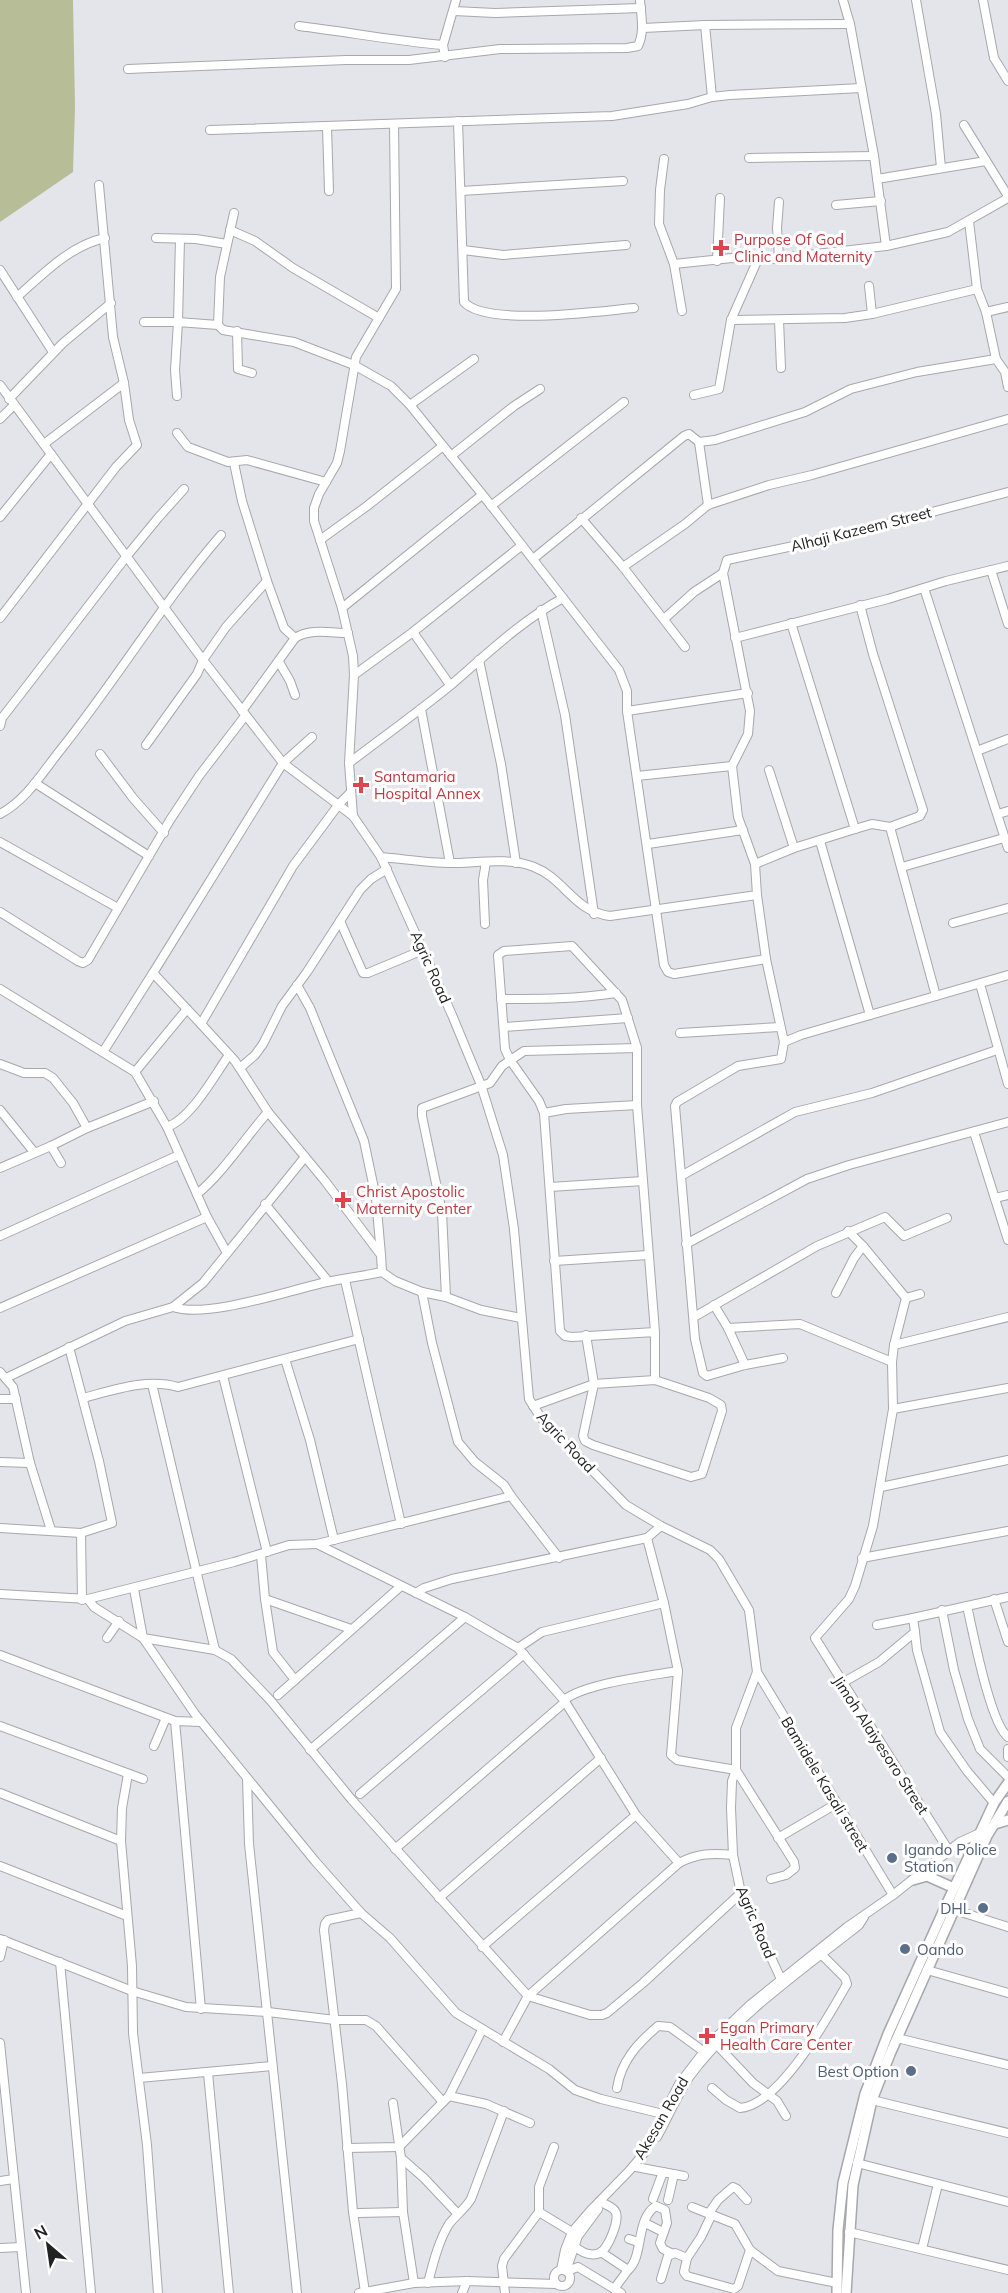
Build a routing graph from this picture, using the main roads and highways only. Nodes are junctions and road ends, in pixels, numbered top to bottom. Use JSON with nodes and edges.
{"nodes":[{"id":1,"x":1008,"y":1783,"type":"edge"},
{"id":2,"x":1008,"y":1802,"type":"edge"},
{"id":3,"x":1008,"y":1820,"type":"edge"},
{"id":4,"x":995,"y":1824,"type":"junction"},
{"id":5,"x":912,"y":1880,"type":"road end"},
{"id":6,"x":954,"y":1888,"type":"junction"},
{"id":7,"x":837,"y":2288,"type":"edge"},
{"id":8,"x":846,"y":2293,"type":"edge"}],
"edges":[{"from":1,"to":6,"type":"main road"},
{"from":2,"to":4,"type":"main road"},
{"from":3,"to":4,"type":"main road"},
{"from":4,"to":8,"type":"main road"},
{"from":5,"to":6,"type":"main road"},
{"from":6,"to":7,"type":"main road"}]}
